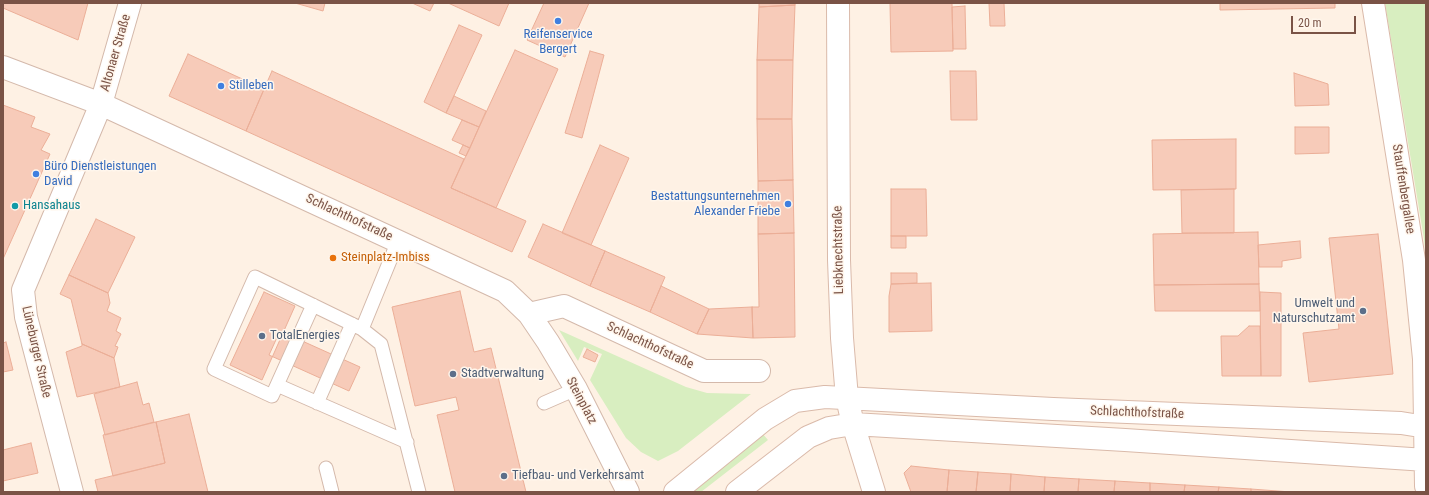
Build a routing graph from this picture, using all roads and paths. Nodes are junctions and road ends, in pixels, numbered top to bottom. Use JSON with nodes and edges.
{"nodes":[{"id":1,"x":130,"y":3,"type":"edge"},
{"id":2,"x":838,"y":3,"type":"edge"},
{"id":3,"x":1373,"y":3,"type":"edge"},
{"id":4,"x":3,"y":67,"type":"edge"},
{"id":5,"x":101,"y":104,"type":"junction"},
{"id":6,"x":398,"y":241,"type":"junction"},
{"id":7,"x":313,"y":305,"type":"junction"},
{"id":8,"x":529,"y":314,"type":"junction"},
{"id":9,"x":357,"y":326,"type":"junction"},
{"id":10,"x":759,"y":371,"type":"dead end"},
{"id":11,"x":277,"y":385,"type":"junction"},
{"id":12,"x":576,"y":389,"type":"junction"},
{"id":13,"x":847,"y":398,"type":"junction"},
{"id":14,"x":544,"y":402,"type":"dead end"},
{"id":15,"x":317,"y":403,"type":"junction"},
{"id":16,"x":853,"y":424,"type":"junction"},
{"id":17,"x":1426,"y":427,"type":"edge"},
{"id":18,"x":407,"y":442,"type":"junction"},
{"id":19,"x":1426,"y":460,"type":"edge"},
{"id":20,"x":326,"y":468,"type":"dead end"},
{"id":21,"x":1426,"y":486,"type":"edge"},
{"id":22,"x":72,"y":492,"type":"edge"},
{"id":23,"x":332,"y":492,"type":"edge"},
{"id":24,"x":419,"y":492,"type":"edge"},
{"id":25,"x":628,"y":492,"type":"edge"},
{"id":26,"x":675,"y":492,"type":"edge"},
{"id":27,"x":737,"y":492,"type":"edge"},
{"id":28,"x":874,"y":492,"type":"edge"}],
"edges":[{"from":1,"to":5,"type":"street","name":"Altonaer Straße"},
{"from":2,"to":13,"type":"street","name":"Liebknechtstraße"},
{"from":3,"to":17,"type":"street","name":"Stauffenbergallee"},
{"from":4,"to":5,"type":"street","name":"Schlachthofstraße"},
{"from":5,"to":6,"type":"street","name":"Schlachthofstraße"},
{"from":5,"to":22,"type":"street","name":"Lüneburger Straße"},
{"from":6,"to":8,"type":"street","name":"Schlachthofstraße"},
{"from":6,"to":9,"type":"lane"},
{"from":7,"to":9,"type":"lane"},
{"from":7,"to":11,"type":"lane"},
{"from":7,"to":11,"type":"lane"},
{"from":8,"to":10,"type":"street","name":"Schlachthofstraße"},
{"from":8,"to":12,"type":"street","name":"Steinplatz"},
{"from":9,"to":15,"type":"lane"},
{"from":9,"to":18,"type":"lane"},
{"from":11,"to":15,"type":"lane"},
{"from":12,"to":14,"type":"lane"},
{"from":12,"to":25,"type":"street","name":"Steinplatz"},
{"from":13,"to":16,"type":"street","name":"Liebknechtstraße"},
{"from":13,"to":17,"type":"street","name":"Schlachthofstraße"},
{"from":13,"to":26,"type":"street","name":"Schlachthofstraße"},
{"from":15,"to":18,"type":"lane"},
{"from":16,"to":19,"type":"street","name":"Schlachthofstraße"},
{"from":16,"to":27,"type":"street","name":"Schlachthofstraße"},
{"from":16,"to":28,"type":"street","name":"Liebknechtstraße"},
{"from":17,"to":19,"type":"street"},
{"from":18,"to":24,"type":"lane"},
{"from":19,"to":21,"type":"street"},
{"from":20,"to":23,"type":"lane"}]}
